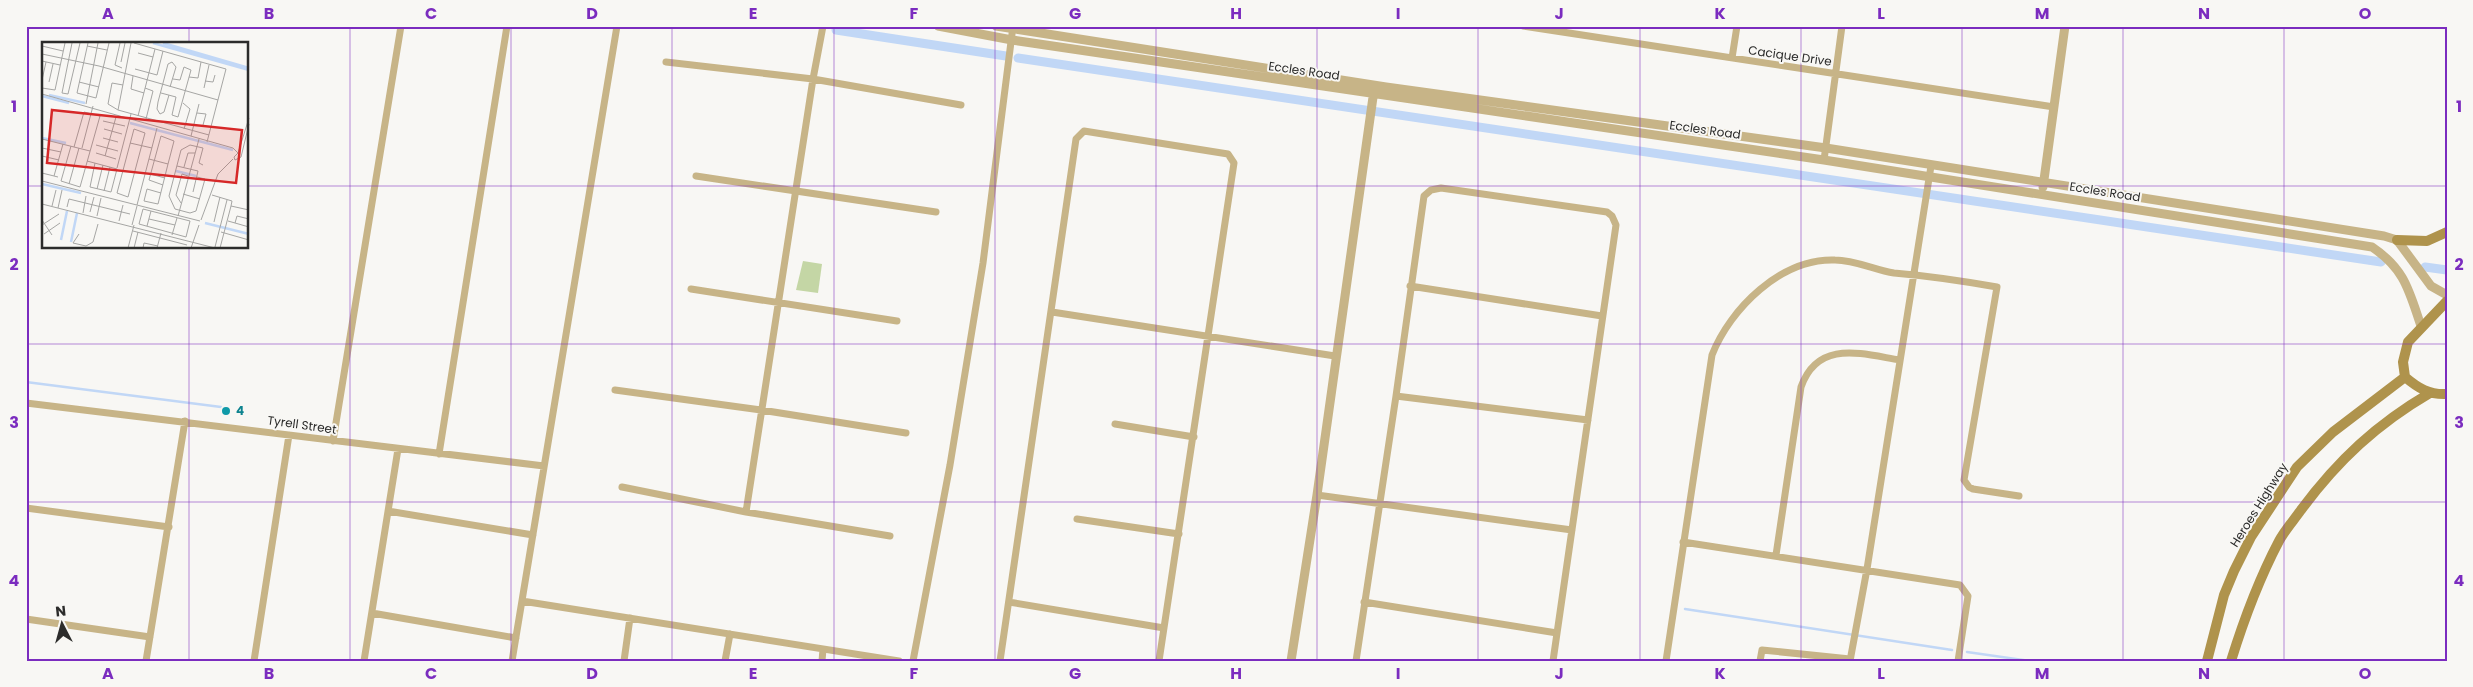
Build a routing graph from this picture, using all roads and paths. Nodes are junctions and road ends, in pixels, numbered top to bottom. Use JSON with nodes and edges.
{"nodes":[{"id":1,"x":401,"y":26,"type":"edge"},
{"id":2,"x":507,"y":26,"type":"edge"},
{"id":3,"x":617,"y":26,"type":"edge"},
{"id":4,"x":823,"y":26,"type":"edge"},
{"id":5,"x":938,"y":26,"type":"edge"},
{"id":6,"x":996,"y":26,"type":"edge"},
{"id":7,"x":1523,"y":26,"type":"edge"},
{"id":8,"x":1737,"y":26,"type":"edge"},
{"id":9,"x":1842,"y":26,"type":"edge"},
{"id":10,"x":2065,"y":26,"type":"edge"},
{"id":11,"x":1013,"y":28,"type":"edge"},
{"id":12,"x":1012,"y":40,"type":"junction"},
{"id":13,"x":1732,"y":58,"type":"junction"},
{"id":14,"x":666,"y":62,"type":"dead end"},
{"id":15,"x":1835,"y":74,"type":"junction"},
{"id":16,"x":813,"y":79,"type":"junction"},
{"id":17,"x":1374,"y":90,"type":"junction"},
{"id":18,"x":961,"y":104,"type":"dead end"},
{"id":19,"x":2054,"y":107,"type":"junction"},
{"id":20,"x":1826,"y":148,"type":"junction"},
{"id":21,"x":1824,"y":160,"type":"junction"},
{"id":22,"x":1931,"y":166,"type":"junction"},
{"id":23,"x":696,"y":176,"type":"dead end"},
{"id":24,"x":1929,"y":178,"type":"junction"},
{"id":25,"x":2044,"y":182,"type":"junction"},
{"id":26,"x":796,"y":190,"type":"junction"},
{"id":27,"x":2042,"y":194,"type":"junction"},
{"id":28,"x":936,"y":212,"type":"dead end"},
{"id":29,"x":2447,"y":232,"type":"edge"},
{"id":30,"x":2397,"y":240,"type":"junction"},
{"id":31,"x":1913,"y":274,"type":"junction"},
{"id":32,"x":1410,"y":286,"type":"junction"},
{"id":33,"x":691,"y":289,"type":"dead end"},
{"id":34,"x":2447,"y":295,"type":"edge"},
{"id":35,"x":778,"y":301,"type":"junction"},
{"id":36,"x":2447,"y":301,"type":"edge"},
{"id":37,"x":1052,"y":312,"type":"junction"},
{"id":38,"x":1602,"y":316,"type":"junction"},
{"id":39,"x":897,"y":321,"type":"dead end"},
{"id":40,"x":2421,"y":326,"type":"junction"},
{"id":41,"x":1209,"y":336,"type":"junction"},
{"id":42,"x":1335,"y":356,"type":"junction"},
{"id":43,"x":1900,"y":360,"type":"junction"},
{"id":44,"x":2405,"y":377,"type":"junction"},
{"id":45,"x":615,"y":390,"type":"dead end"},
{"id":46,"x":2430,"y":393,"type":"junction"},
{"id":47,"x":2447,"y":394,"type":"edge"},
{"id":48,"x":1396,"y":396,"type":"junction"},
{"id":49,"x":26,"y":402,"type":"edge"},
{"id":50,"x":761,"y":410,"type":"junction"},
{"id":51,"x":1588,"y":420,"type":"junction"},
{"id":52,"x":185,"y":421,"type":"junction"},
{"id":53,"x":1115,"y":424,"type":"dead end"},
{"id":54,"x":906,"y":434,"type":"dead end"},
{"id":55,"x":289,"y":435,"type":"junction"},
{"id":56,"x":1194,"y":437,"type":"junction"},
{"id":57,"x":333,"y":441,"type":"junction"},
{"id":58,"x":398,"y":449,"type":"junction"},
{"id":59,"x":439,"y":454,"type":"junction"},
{"id":60,"x":544,"y":466,"type":"junction"},
{"id":61,"x":622,"y":487,"type":"dead end"},
{"id":62,"x":1317,"y":495,"type":"junction"},
{"id":63,"x":2019,"y":496,"type":"dead end"},
{"id":64,"x":1378,"y":503,"type":"junction"},
{"id":65,"x":26,"y":508,"type":"edge"},
{"id":66,"x":388,"y":511,"type":"junction"},
{"id":67,"x":746,"y":512,"type":"junction"},
{"id":68,"x":1077,"y":519,"type":"dead end"},
{"id":69,"x":169,"y":527,"type":"junction"},
{"id":70,"x":1572,"y":530,"type":"junction"},
{"id":71,"x":1179,"y":534,"type":"junction"},
{"id":72,"x":533,"y":535,"type":"junction"},
{"id":73,"x":890,"y":536,"type":"dead end"},
{"id":74,"x":1684,"y":542,"type":"junction"},
{"id":75,"x":1776,"y":555,"type":"junction"},
{"id":76,"x":1867,"y":569,"type":"junction"},
{"id":77,"x":522,"y":601,"type":"junction"},
{"id":78,"x":1009,"y":602,"type":"junction"},
{"id":79,"x":1364,"y":602,"type":"junction"},
{"id":80,"x":372,"y":613,"type":"junction"},
{"id":81,"x":26,"y":618,"type":"edge"},
{"id":82,"x":630,"y":618,"type":"junction"},
{"id":83,"x":1164,"y":628,"type":"junction"},
{"id":84,"x":1557,"y":633,"type":"junction"},
{"id":85,"x":730,"y":634,"type":"junction"},
{"id":86,"x":150,"y":637,"type":"junction"},
{"id":87,"x":516,"y":638,"type":"junction"},
{"id":88,"x":824,"y":649,"type":"junction"},
{"id":89,"x":1850,"y":660,"type":"edge"},
{"id":90,"x":146,"y":661,"type":"edge"},
{"id":91,"x":254,"y":661,"type":"edge"},
{"id":92,"x":364,"y":661,"type":"edge"},
{"id":93,"x":512,"y":661,"type":"edge"},
{"id":94,"x":624,"y":661,"type":"edge"},
{"id":95,"x":725,"y":661,"type":"edge"},
{"id":96,"x":822,"y":661,"type":"edge"},
{"id":97,"x":899,"y":661,"type":"edge"},
{"id":98,"x":913,"y":661,"type":"edge"},
{"id":99,"x":1000,"y":661,"type":"edge"},
{"id":100,"x":1159,"y":661,"type":"edge"},
{"id":101,"x":1291,"y":661,"type":"edge"},
{"id":102,"x":1356,"y":661,"type":"edge"},
{"id":103,"x":1553,"y":661,"type":"edge"},
{"id":104,"x":1666,"y":661,"type":"edge"},
{"id":105,"x":1760,"y":661,"type":"edge"},
{"id":106,"x":1958,"y":661,"type":"edge"},
{"id":107,"x":2207,"y":661,"type":"edge"},
{"id":108,"x":2230,"y":661,"type":"edge"}],
"edges":[{"from":1,"to":57,"type":"street"},
{"from":2,"to":59,"type":"street"},
{"from":3,"to":60,"type":"street"},
{"from":4,"to":16,"type":"street"},
{"from":5,"to":12,"type":"street","name":"Eccles Road"},
{"from":6,"to":11,"type":"street","name":"Eccles Road"},
{"from":7,"to":13,"type":"street","name":"Cacique Drive"},
{"from":8,"to":13,"type":"street"},
{"from":9,"to":15,"type":"street"},
{"from":10,"to":19,"type":"street"},
{"from":11,"to":12,"type":"street"},
{"from":11,"to":17,"type":"street","name":"Eccles Road"},
{"from":12,"to":17,"type":"street","name":"Eccles Road"},
{"from":12,"to":98,"type":"street"},
{"from":13,"to":15,"type":"street","name":"Cacique Drive"},
{"from":14,"to":16,"type":"street"},
{"from":15,"to":19,"type":"street","name":"Cacique Drive"},
{"from":15,"to":20,"type":"street"},
{"from":16,"to":18,"type":"street"},
{"from":16,"to":26,"type":"street"},
{"from":17,"to":20,"type":"street","name":"Eccles Road"},
{"from":17,"to":21,"type":"street","name":"Eccles Road"},
{"from":17,"to":42,"type":"street"},
{"from":19,"to":25,"type":"street"},
{"from":20,"to":21,"type":"street"},
{"from":20,"to":22,"type":"street","name":"Eccles Road"},
{"from":21,"to":24,"type":"street","name":"Eccles Road"},
{"from":22,"to":24,"type":"street"},
{"from":22,"to":25,"type":"street","name":"Eccles Road"},
{"from":23,"to":26,"type":"street"},
{"from":24,"to":27,"type":"street","name":"Eccles Road"},
{"from":24,"to":31,"type":"street"},
{"from":25,"to":27,"type":"street"},
{"from":25,"to":30,"type":"street","name":"Eccles Road"},
{"from":26,"to":28,"type":"street"},
{"from":26,"to":35,"type":"street"},
{"from":27,"to":40,"type":"street","name":"Eccles Road"},
{"from":29,"to":30,"type":"main road"},
{"from":30,"to":34,"type":"street"},
{"from":31,"to":43,"type":"street"},
{"from":31,"to":63,"type":"street"},
{"from":31,"to":74,"type":"street"},
{"from":32,"to":38,"type":"street"},
{"from":32,"to":38,"type":"street"},
{"from":32,"to":48,"type":"street"},
{"from":33,"to":35,"type":"street"},
{"from":35,"to":39,"type":"street"},
{"from":35,"to":50,"type":"street"},
{"from":36,"to":40,"type":"main road"},
{"from":37,"to":41,"type":"street"},
{"from":37,"to":41,"type":"street"},
{"from":37,"to":78,"type":"street"},
{"from":38,"to":51,"type":"street"},
{"from":40,"to":44,"type":"main road"},
{"from":41,"to":42,"type":"street"},
{"from":41,"to":56,"type":"street"},
{"from":42,"to":62,"type":"street"},
{"from":43,"to":75,"type":"street"},
{"from":43,"to":76,"type":"street"},
{"from":44,"to":46,"type":"main road"},
{"from":44,"to":107,"type":"main road","name":"Heroes Highway"},
{"from":45,"to":50,"type":"street"},
{"from":46,"to":47,"type":"main road"},
{"from":46,"to":108,"type":"main road"},
{"from":48,"to":51,"type":"street"},
{"from":48,"to":64,"type":"street"},
{"from":49,"to":52,"type":"street","name":"Tyrell Street"},
{"from":50,"to":54,"type":"street"},
{"from":50,"to":67,"type":"street"},
{"from":51,"to":70,"type":"street"},
{"from":52,"to":55,"type":"street","name":"Tyrell Street"},
{"from":52,"to":69,"type":"street"},
{"from":53,"to":56,"type":"street"},
{"from":55,"to":57,"type":"street","name":"Tyrell Street"},
{"from":55,"to":91,"type":"street"},
{"from":56,"to":71,"type":"street"},
{"from":57,"to":58,"type":"street","name":"Tyrell Street"},
{"from":58,"to":59,"type":"street","name":"Tyrell Street"},
{"from":58,"to":66,"type":"street"},
{"from":59,"to":60,"type":"street","name":"Tyrell Street"},
{"from":60,"to":72,"type":"street"},
{"from":61,"to":67,"type":"street"},
{"from":62,"to":64,"type":"street"},
{"from":62,"to":101,"type":"street"},
{"from":64,"to":70,"type":"street"},
{"from":64,"to":79,"type":"street"},
{"from":65,"to":69,"type":"street"},
{"from":66,"to":72,"type":"street"},
{"from":66,"to":80,"type":"street"},
{"from":67,"to":73,"type":"street"},
{"from":68,"to":71,"type":"street"},
{"from":69,"to":86,"type":"street"},
{"from":70,"to":84,"type":"street"},
{"from":71,"to":83,"type":"street"},
{"from":72,"to":77,"type":"street"},
{"from":74,"to":75,"type":"street"},
{"from":74,"to":104,"type":"street"},
{"from":75,"to":76,"type":"street"},
{"from":76,"to":89,"type":"street"},
{"from":76,"to":106,"type":"street"},
{"from":77,"to":82,"type":"street"},
{"from":77,"to":87,"type":"street"},
{"from":78,"to":83,"type":"street"},
{"from":78,"to":99,"type":"street"},
{"from":79,"to":84,"type":"street"},
{"from":79,"to":102,"type":"street"},
{"from":80,"to":87,"type":"street"},
{"from":80,"to":92,"type":"street"},
{"from":81,"to":86,"type":"street"},
{"from":82,"to":85,"type":"street"},
{"from":82,"to":94,"type":"street"},
{"from":83,"to":100,"type":"street"},
{"from":84,"to":103,"type":"street"},
{"from":85,"to":88,"type":"street"},
{"from":85,"to":95,"type":"street"},
{"from":86,"to":90,"type":"street"},
{"from":87,"to":93,"type":"street"},
{"from":88,"to":96,"type":"street"},
{"from":88,"to":97,"type":"street"},
{"from":89,"to":105,"type":"street"}]}
